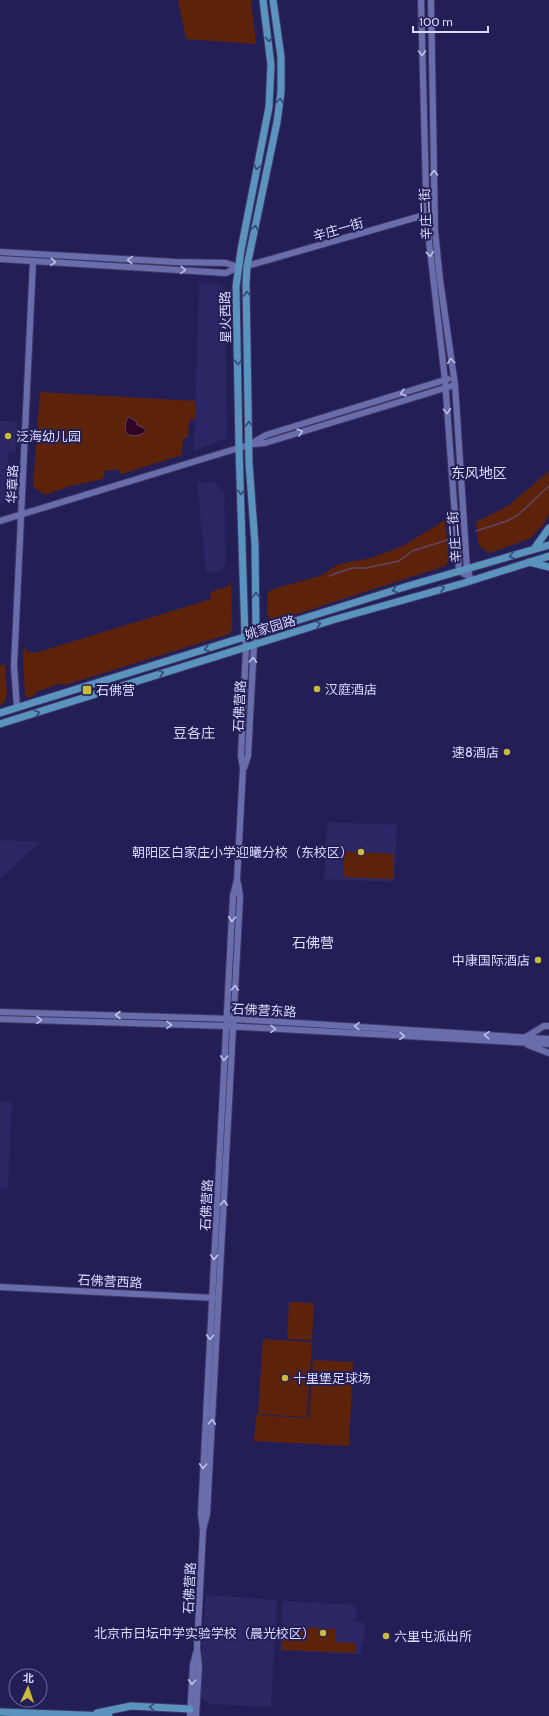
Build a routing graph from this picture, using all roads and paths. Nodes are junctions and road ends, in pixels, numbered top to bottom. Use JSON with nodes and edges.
{"nodes":[{"id":1,"x":263,"y":0,"type":"edge"},
{"id":2,"x":273,"y":0,"type":"edge"},
{"id":3,"x":421,"y":0,"type":"edge"},
{"id":4,"x":432,"y":0,"type":"edge"},
{"id":5,"x":435,"y":212,"type":"junction"},
{"id":6,"x":426,"y":215,"type":"junction"},
{"id":7,"x":0,"y":252,"type":"edge"},
{"id":8,"x":0,"y":260,"type":"edge"},
{"id":9,"x":33,"y":261,"type":"junction"},
{"id":10,"x":247,"y":266,"type":"junction"},
{"id":11,"x":238,"y":267,"type":"junction"},
{"id":12,"x":454,"y":378,"type":"junction"},
{"id":13,"x":445,"y":380,"type":"junction"},
{"id":14,"x":455,"y":385,"type":"junction"},
{"id":15,"x":446,"y":387,"type":"junction"},
{"id":16,"x":249,"y":445,"type":"junction"},
{"id":17,"x":239,"y":448,"type":"junction"},
{"id":18,"x":22,"y":514,"type":"junction"},
{"id":19,"x":0,"y":521,"type":"edge"},
{"id":20,"x":549,"y":528,"type":"edge"},
{"id":21,"x":549,"y":545,"type":"edge"},
{"id":22,"x":534,"y":549,"type":"junction"},
{"id":23,"x":549,"y":556,"type":"edge"},
{"id":24,"x":529,"y":562,"type":"junction"},
{"id":25,"x":549,"y":567,"type":"edge"},
{"id":26,"x":467,"y":569,"type":"junction"},
{"id":27,"x":459,"y":571,"type":"junction"},
{"id":28,"x":473,"y":579,"type":"junction"},
{"id":29,"x":256,"y":634,"type":"junction"},
{"id":30,"x":245,"y":638,"type":"junction"},
{"id":31,"x":254,"y":644,"type":"junction"},
{"id":32,"x":246,"y":647,"type":"junction"},
{"id":33,"x":17,"y":708,"type":"junction"},
{"id":34,"x":0,"y":713,"type":"edge"},
{"id":35,"x":0,"y":724,"type":"edge"},
{"id":36,"x":243,"y":768,"type":"junction"},
{"id":37,"x":237,"y":880,"type":"junction"},
{"id":38,"x":0,"y":1012,"type":"edge"},
{"id":39,"x":0,"y":1019,"type":"edge"},
{"id":40,"x":226,"y":1019,"type":"junction"},
{"id":41,"x":234,"y":1019,"type":"junction"},
{"id":42,"x":226,"y":1026,"type":"junction"},
{"id":43,"x":549,"y":1026,"type":"edge"},
{"id":44,"x":234,"y":1027,"type":"junction"},
{"id":45,"x":549,"y":1039,"type":"edge"},
{"id":46,"x":525,"y":1040,"type":"junction"},
{"id":47,"x":549,"y":1044,"type":"edge"},
{"id":48,"x":549,"y":1053,"type":"edge"},
{"id":49,"x":0,"y":1287,"type":"edge"},
{"id":50,"x":212,"y":1298,"type":"junction"},
{"id":51,"x":219,"y":1298,"type":"junction"},
{"id":52,"x":203,"y":1530,"type":"junction"},
{"id":53,"x":197,"y":1648,"type":"junction"},
{"id":54,"x":0,"y":1712,"type":"edge"},
{"id":55,"x":190,"y":1712,"type":"edge"},
{"id":56,"x":85,"y":1715,"type":"edge"},
{"id":57,"x":109,"y":1716,"type":"edge"},
{"id":58,"x":196,"y":1716,"type":"edge"}],
"edges":[{"from":1,"to":11,"type":"main road","name":"星火西路","one_way":true},
{"from":10,"to":2,"type":"main road","name":"星火西路","one_way":true},
{"from":3,"to":6,"type":"street","name":"辛庄二街","one_way":true},
{"from":5,"to":4,"type":"street","name":"辛庄二街","one_way":true},
{"from":5,"to":6,"type":"street","name":"辛庄一街"},
{"from":12,"to":5,"type":"street","name":"辛庄二街","one_way":true},
{"from":6,"to":10,"type":"street","name":"辛庄一街"},
{"from":6,"to":13,"type":"street","name":"辛庄二街","one_way":true},
{"from":11,"to":7,"type":"street","one_way":true},
{"from":8,"to":9,"type":"street"},
{"from":9,"to":11,"type":"street","one_way":true},
{"from":9,"to":18,"type":"street","name":"华章路"},
{"from":16,"to":10,"type":"main road","name":"星火西路","one_way":true},
{"from":11,"to":17,"type":"main road","name":"星火西路","one_way":true},
{"from":12,"to":13,"type":"street"},
{"from":12,"to":14,"type":"street","name":"辛庄二街"},
{"from":13,"to":15,"type":"street","name":"辛庄二街"},
{"from":13,"to":16,"type":"street","one_way":true},
{"from":14,"to":15,"type":"street"},
{"from":14,"to":26,"type":"street","name":"辛庄二街"},
{"from":16,"to":15,"type":"street","one_way":true},
{"from":15,"to":27,"type":"street","name":"辛庄二街","one_way":true},
{"from":16,"to":17,"type":"street"},
{"from":29,"to":16,"type":"main road","name":"星火西路","one_way":true},
{"from":17,"to":18,"type":"street"},
{"from":17,"to":30,"type":"main road","name":"星火西路","one_way":true},
{"from":18,"to":19,"type":"street"},
{"from":18,"to":33,"type":"street","name":"华章路"},
{"from":20,"to":22,"type":"main road"},
{"from":21,"to":22,"type":"main road","name":"姚家园路"},
{"from":22,"to":26,"type":"main road","name":"姚家园路","one_way":true},
{"from":23,"to":24,"type":"main road","name":"姚家园路"},
{"from":24,"to":25,"type":"main road"},
{"from":24,"to":28,"type":"main road","name":"姚家园路"},
{"from":26,"to":27,"type":"main road","name":"姚家园路"},
{"from":26,"to":28,"type":"street","name":"辛庄二街"},
{"from":27,"to":28,"type":"street","name":"辛庄二街"},
{"from":27,"to":29,"type":"main road","name":"姚家园路","one_way":true},
{"from":31,"to":28,"type":"main road","name":"姚家园路","one_way":true},
{"from":29,"to":30,"type":"main road","name":"姚家园路"},
{"from":29,"to":31,"type":"street","name":"石佛营路"},
{"from":30,"to":32,"type":"street","name":"石佛营路"},
{"from":30,"to":33,"type":"main road","name":"姚家园路","one_way":true},
{"from":31,"to":32,"type":"main road","name":"姚家园路"},
{"from":36,"to":31,"type":"street","name":"石佛营路","one_way":true},
{"from":35,"to":32,"type":"main road","name":"姚家园路","one_way":true},
{"from":32,"to":36,"type":"street","name":"石佛营路"},
{"from":33,"to":34,"type":"main road","name":"姚家园路"},
{"from":36,"to":37,"type":"street","name":"石佛营路"},
{"from":37,"to":40,"type":"street","name":"石佛营路","one_way":true},
{"from":41,"to":37,"type":"street","name":"石佛营路","one_way":true},
{"from":40,"to":38,"type":"street","name":"石佛营东路","one_way":true},
{"from":39,"to":42,"type":"street","name":"石佛营东路","one_way":true},
{"from":40,"to":41,"type":"street","name":"石佛营东路"},
{"from":40,"to":42,"type":"street","name":"石佛营路"},
{"from":41,"to":44,"type":"street","name":"石佛营路"},
{"from":46,"to":41,"type":"street","name":"石佛营东路","one_way":true},
{"from":42,"to":44,"type":"street","name":"石佛营东路"},
{"from":42,"to":50,"type":"street","name":"石佛营路","one_way":true},
{"from":43,"to":46,"type":"street"},
{"from":44,"to":46,"type":"street","name":"石佛营东路","one_way":true},
{"from":51,"to":44,"type":"street","name":"石佛营路","one_way":true},
{"from":45,"to":46,"type":"street"},
{"from":46,"to":47,"type":"street"},
{"from":46,"to":48,"type":"street"},
{"from":49,"to":50,"type":"street","name":"石佛营西路"},
{"from":50,"to":51,"type":"street","name":"石佛营西路"},
{"from":50,"to":52,"type":"street","name":"石佛营路","one_way":true},
{"from":52,"to":51,"type":"street","name":"石佛营路","one_way":true},
{"from":52,"to":53,"type":"street","name":"石佛营路"},
{"from":53,"to":55,"type":"street","name":"石佛营路","one_way":true},
{"from":53,"to":58,"type":"street","name":"石佛营路"},
{"from":54,"to":56,"type":"main road"},
{"from":55,"to":56,"type":"main road","one_way":true},
{"from":56,"to":57,"type":"main road"}]}
